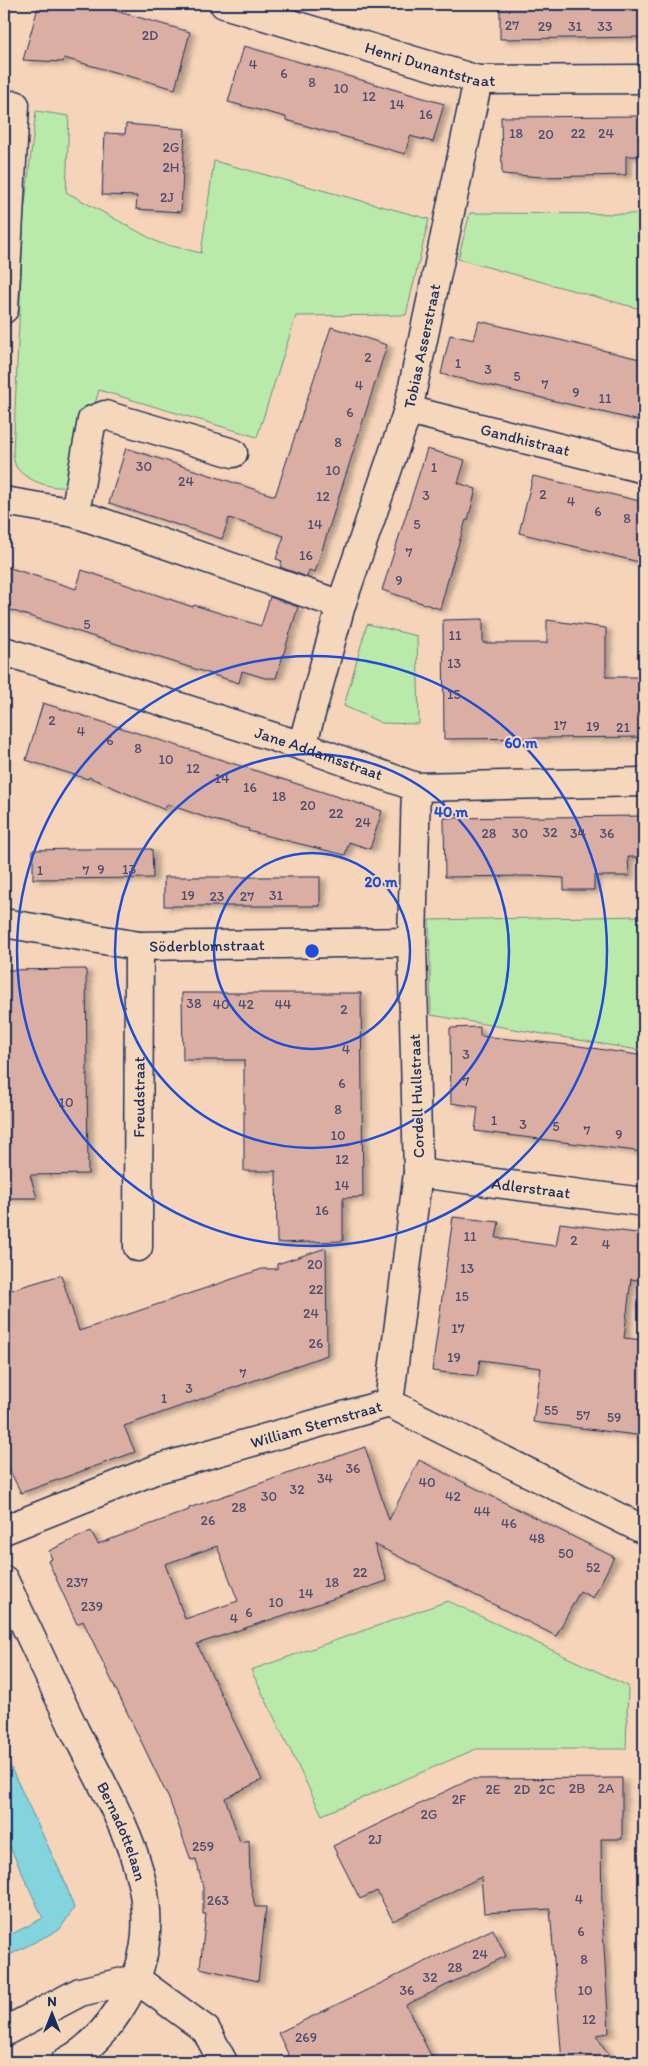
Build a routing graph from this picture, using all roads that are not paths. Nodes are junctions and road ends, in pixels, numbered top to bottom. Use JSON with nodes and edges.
{"nodes":[{"id":1,"x":224,"y":4,"type":"edge"},
{"id":2,"x":276,"y":11,"type":"edge"},
{"id":3,"x":644,"y":79,"type":"edge"},
{"id":4,"x":478,"y":80,"type":"junction"},
{"id":5,"x":15,"y":105,"type":"dead end"},
{"id":6,"x":4,"y":309,"type":"edge"},
{"id":7,"x":408,"y":410,"type":"junction"},
{"id":8,"x":233,"y":453,"type":"dead end"},
{"id":9,"x":644,"y":469,"type":"edge"},
{"id":10,"x":4,"y":501,"type":"edge"},
{"id":11,"x":75,"y":513,"type":"junction"},
{"id":12,"x":341,"y":606,"type":"junction"},
{"id":13,"x":4,"y":651,"type":"edge"},
{"id":14,"x":302,"y":746,"type":"junction"},
{"id":15,"x":644,"y":782,"type":"edge"},
{"id":16,"x":416,"y":787,"type":"junction"},
{"id":17,"x":4,"y":923,"type":"edge"},
{"id":18,"x":412,"y":942,"type":"junction"},
{"id":19,"x":139,"y":946,"type":"junction"},
{"id":20,"x":418,"y":1173,"type":"junction"},
{"id":21,"x":644,"y":1202,"type":"edge"},
{"id":22,"x":138,"y":1247,"type":"dead end"},
{"id":23,"x":389,"y":1403,"type":"junction"},
{"id":24,"x":4,"y":1530,"type":"edge"},
{"id":25,"x":644,"y":1530,"type":"edge"},
{"id":26,"x":4,"y":1580,"type":"edge"},
{"id":27,"x":136,"y":1979,"type":"junction"},
{"id":28,"x":4,"y":2032,"type":"edge"},
{"id":29,"x":65,"y":2062,"type":"edge"},
{"id":30,"x":224,"y":2062,"type":"edge"}],
"edges":[{"from":1,"to":2,"type":"street","name":"Henri Dunantstraat"},
{"from":2,"to":4,"type":"street","name":"Henri Dunantstraat"},
{"from":3,"to":4,"type":"street","name":"Henri Dunantstraat"},
{"from":4,"to":7,"type":"street","name":"Tobias Asserstraat"},
{"from":5,"to":6,"type":"street"},
{"from":7,"to":9,"type":"street","name":"Gandhistraat"},
{"from":7,"to":12,"type":"street","name":"Tobias Asserstraat"},
{"from":8,"to":11,"type":"street"},
{"from":10,"to":11,"type":"street"},
{"from":11,"to":12,"type":"street"},
{"from":12,"to":14,"type":"street","name":"Tobias Asserstraat"},
{"from":13,"to":14,"type":"street","name":"Jane Addamsstraat"},
{"from":14,"to":16,"type":"street","name":"Jane Addamsstraat"},
{"from":15,"to":16,"type":"street","name":"Jane Addamsstraat"},
{"from":16,"to":18,"type":"street","name":"Cordell Hullstraat"},
{"from":17,"to":19,"type":"street","name":"Söderblomstraat"},
{"from":18,"to":19,"type":"street","name":"Söderblomstraat"},
{"from":18,"to":20,"type":"street","name":"Cordell Hullstraat"},
{"from":19,"to":22,"type":"street","name":"Freudstraat"},
{"from":20,"to":21,"type":"street","name":"Adlerstraat"},
{"from":20,"to":23,"type":"street","name":"Cordell Hullstraat"},
{"from":23,"to":24,"type":"street","name":"William Sternstraat"},
{"from":23,"to":25,"type":"street","name":"William Sternstraat"},
{"from":26,"to":27,"type":"street","name":"Bernadottelaan"},
{"from":27,"to":28,"type":"street"},
{"from":27,"to":29,"type":"street","name":"Bernadottelaan"},
{"from":27,"to":30,"type":"street"}]}
